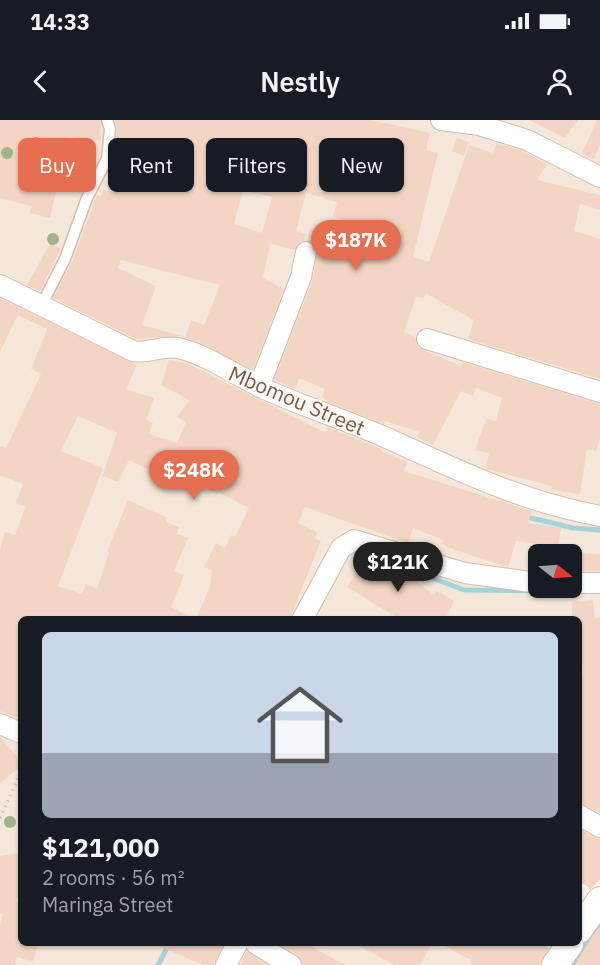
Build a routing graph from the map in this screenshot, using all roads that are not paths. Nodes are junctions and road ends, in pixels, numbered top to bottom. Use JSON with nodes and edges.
{"nodes":[{"id":1,"x":107,"y":120,"type":"edge"},
{"id":2,"x":441,"y":120,"type":"edge"},
{"id":3,"x":600,"y":177,"type":"edge"},
{"id":4,"x":306,"y":252,"type":"dead end"},
{"id":5,"x":0,"y":285,"type":"edge"},
{"id":6,"x":41,"y":306,"type":"junction"},
{"id":7,"x":427,"y":339,"type":"dead end"},
{"id":8,"x":259,"y":387,"type":"junction"},
{"id":9,"x":600,"y":392,"type":"edge"},
{"id":10,"x":600,"y":516,"type":"edge"},
{"id":11,"x":528,"y":582,"type":"edge"},
{"id":12,"x":582,"y":583,"type":"edge"},
{"id":13,"x":600,"y":583,"type":"edge"},
{"id":14,"x":304,"y":616,"type":"edge"},
{"id":15,"x":0,"y":724,"type":"edge"},
{"id":16,"x":18,"y":732,"type":"edge"},
{"id":17,"x":582,"y":817,"type":"edge"},
{"id":18,"x":600,"y":827,"type":"edge"},
{"id":19,"x":600,"y":900,"type":"edge"},
{"id":20,"x":582,"y":926,"type":"edge"},
{"id":21,"x":236,"y":946,"type":"edge"},
{"id":22,"x":259,"y":946,"type":"edge"},
{"id":23,"x":569,"y":946,"type":"edge"},
{"id":24,"x":226,"y":965,"type":"edge"},
{"id":25,"x":291,"y":965,"type":"edge"},
{"id":26,"x":555,"y":965,"type":"edge"}],
"edges":[{"from":1,"to":6,"type":"lane"},
{"from":2,"to":3,"type":"street"},
{"from":4,"to":8,"type":"street"},
{"from":5,"to":6,"type":"street","name":"Mbomou Street"},
{"from":6,"to":8,"type":"street","name":"Mbomou Street"},
{"from":7,"to":9,"type":"street"},
{"from":8,"to":10,"type":"street","name":"Mbomou Street"},
{"from":11,"to":14,"type":"street"},
{"from":12,"to":13,"type":"street"},
{"from":15,"to":16,"type":"street"},
{"from":17,"to":18,"type":"street"},
{"from":19,"to":20,"type":"street"},
{"from":21,"to":24,"type":"street"},
{"from":22,"to":25,"type":"street"},
{"from":23,"to":26,"type":"street"}]}
